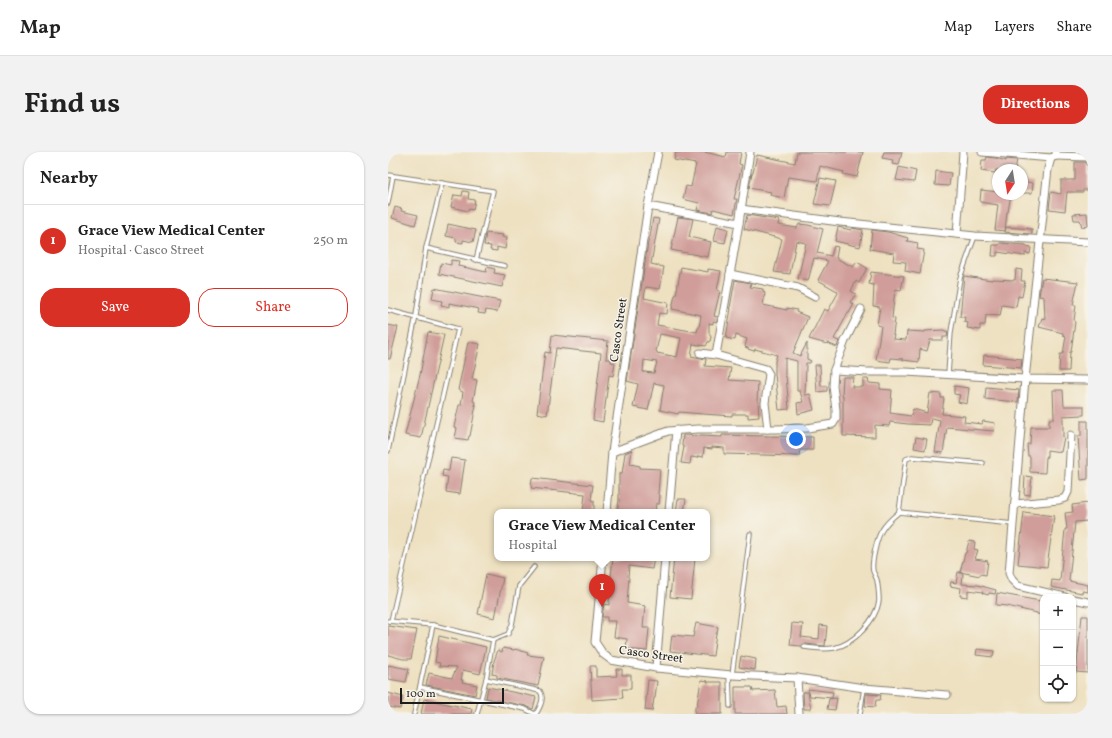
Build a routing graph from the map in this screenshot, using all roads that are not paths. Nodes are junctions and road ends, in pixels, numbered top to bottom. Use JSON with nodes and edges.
{"nodes":[{"id":1,"x":658,"y":152,"type":"edge"},
{"id":2,"x":750,"y":152,"type":"edge"},
{"id":3,"x":963,"y":152,"type":"edge"},
{"id":4,"x":982,"y":152,"type":"edge"},
{"id":5,"x":1054,"y":156,"type":"edge"},
{"id":6,"x":1088,"y":157,"type":"edge"},
{"id":7,"x":388,"y":175,"type":"edge"},
{"id":8,"x":394,"y":176,"type":"junction"},
{"id":9,"x":442,"y":183,"type":"junction"},
{"id":10,"x":388,"y":203,"type":"edge"},
{"id":11,"x":648,"y":206,"type":"junction"},
{"id":12,"x":741,"y":209,"type":"junction"},
{"id":13,"x":739,"y":223,"type":"junction"},
{"id":14,"x":957,"y":234,"type":"junction"},
{"id":15,"x":975,"y":236,"type":"junction"},
{"id":16,"x":1040,"y":240,"type":"junction"},
{"id":17,"x":1088,"y":242,"type":"edge"},
{"id":18,"x":426,"y":248,"type":"junction"},
{"id":19,"x":476,"y":260,"type":"junction"},
{"id":20,"x":505,"y":266,"type":"dead end"},
{"id":21,"x":730,"y":274,"type":"junction"},
{"id":22,"x":815,"y":297,"type":"dead end"},
{"id":23,"x":861,"y":309,"type":"dead end"},
{"id":24,"x":388,"y":310,"type":"edge"},
{"id":25,"x":416,"y":316,"type":"junction"},
{"id":26,"x":700,"y":353,"type":"dead end"},
{"id":27,"x":716,"y":355,"type":"junction"},
{"id":28,"x":834,"y":370,"type":"junction"},
{"id":29,"x":948,"y":374,"type":"junction"},
{"id":30,"x":1025,"y":379,"type":"junction"},
{"id":31,"x":1088,"y":380,"type":"edge"},
{"id":32,"x":768,"y":429,"type":"junction"},
{"id":33,"x":676,"y":430,"type":"junction"},
{"id":34,"x":1071,"y":434,"type":"dead end"},
{"id":35,"x":388,"y":451,"type":"edge"},
{"id":36,"x":612,"y":452,"type":"junction"},
{"id":37,"x":983,"y":463,"type":"dead end"},
{"id":38,"x":1015,"y":504,"type":"junction"},
{"id":39,"x":607,"y":509,"type":"edge"},
{"id":40,"x":669,"y":509,"type":"edge"},
{"id":41,"x":899,"y":512,"type":"junction"},
{"id":42,"x":1013,"y":524,"type":"junction"},
{"id":43,"x":750,"y":534,"type":"dead end"},
{"id":44,"x":603,"y":561,"type":"edge"},
{"id":45,"x":665,"y":561,"type":"edge"},
{"id":46,"x":534,"y":567,"type":"dead end"},
{"id":47,"x":1052,"y":594,"type":"edge"},
{"id":48,"x":1076,"y":600,"type":"edge"},
{"id":49,"x":1088,"y":602,"type":"edge"},
{"id":50,"x":389,"y":621,"type":"edge"},
{"id":51,"x":433,"y":624,"type":"junction"},
{"id":52,"x":493,"y":640,"type":"junction"},
{"id":53,"x":804,"y":647,"type":"dead end"},
{"id":54,"x":656,"y":668,"type":"junction"},
{"id":55,"x":731,"y":675,"type":"junction"},
{"id":56,"x":798,"y":678,"type":"junction"},
{"id":57,"x":486,"y":679,"type":"junction"},
{"id":58,"x":420,"y":687,"type":"junction"},
{"id":59,"x":864,"y":688,"type":"junction"},
{"id":60,"x":946,"y":694,"type":"dead end"},
{"id":61,"x":480,"y":700,"type":"junction"},
{"id":62,"x":730,"y":706,"type":"dead end"},
{"id":63,"x":414,"y":714,"type":"edge"},
{"id":64,"x":477,"y":714,"type":"edge"},
{"id":65,"x":536,"y":714,"type":"edge"},
{"id":66,"x":799,"y":714,"type":"edge"},
{"id":67,"x":860,"y":714,"type":"edge"}],
"edges":[{"from":1,"to":11,"type":"street","name":"Casco Street"},
{"from":2,"to":12,"type":"street"},
{"from":3,"to":14,"type":"street"},
{"from":4,"to":5,"type":"street"},
{"from":5,"to":6,"type":"street"},
{"from":5,"to":16,"type":"street"},
{"from":7,"to":8,"type":"lane"},
{"from":8,"to":9,"type":"lane"},
{"from":8,"to":10,"type":"lane"},
{"from":9,"to":18,"type":"lane"},
{"from":9,"to":19,"type":"lane"},
{"from":11,"to":13,"type":"street"},
{"from":11,"to":36,"type":"street","name":"Casco Street"},
{"from":12,"to":13,"type":"street"},
{"from":12,"to":14,"type":"street"},
{"from":13,"to":21,"type":"street"},
{"from":14,"to":15,"type":"street"},
{"from":15,"to":16,"type":"street"},
{"from":15,"to":29,"type":"lane"},
{"from":16,"to":17,"type":"street"},
{"from":16,"to":30,"type":"street"},
{"from":18,"to":19,"type":"lane"},
{"from":18,"to":25,"type":"lane"},
{"from":19,"to":20,"type":"lane"},
{"from":21,"to":22,"type":"street"},
{"from":21,"to":27,"type":"street"},
{"from":23,"to":28,"type":"street"},
{"from":24,"to":25,"type":"lane"},
{"from":25,"to":35,"type":"lane"},
{"from":25,"to":50,"type":"lane"},
{"from":26,"to":27,"type":"street"},
{"from":27,"to":32,"type":"street"},
{"from":28,"to":29,"type":"street"},
{"from":28,"to":32,"type":"street"},
{"from":29,"to":30,"type":"street"},
{"from":30,"to":31,"type":"street"},
{"from":30,"to":38,"type":"street"},
{"from":32,"to":33,"type":"street"},
{"from":33,"to":36,"type":"street"},
{"from":33,"to":40,"type":"street"},
{"from":34,"to":38,"type":"street"},
{"from":36,"to":39,"type":"street","name":"Casco Street"},
{"from":37,"to":41,"type":"lane"},
{"from":38,"to":42,"type":"street"},
{"from":41,"to":42,"type":"lane"},
{"from":41,"to":53,"type":"lane"},
{"from":42,"to":47,"type":"street"},
{"from":43,"to":55,"type":"lane"},
{"from":44,"to":54,"type":"street","name":"Casco Street"},
{"from":45,"to":54,"type":"street"},
{"from":46,"to":52,"type":"lane"},
{"from":48,"to":49,"type":"street"},
{"from":50,"to":51,"type":"lane"},
{"from":51,"to":52,"type":"lane"},
{"from":51,"to":58,"type":"lane"},
{"from":52,"to":57,"type":"lane"},
{"from":54,"to":55,"type":"street","name":"Casco Street"},
{"from":55,"to":56,"type":"street","name":"Casco Street"},
{"from":55,"to":62,"type":"lane"},
{"from":56,"to":59,"type":"street","name":"Casco Street"},
{"from":56,"to":66,"type":"street"},
{"from":57,"to":61,"type":"lane"},
{"from":57,"to":65,"type":"lane"},
{"from":58,"to":61,"type":"lane"},
{"from":58,"to":63,"type":"lane"},
{"from":59,"to":60,"type":"street","name":"Casco Street"},
{"from":59,"to":67,"type":"lane"},
{"from":61,"to":64,"type":"lane"},
{"from":61,"to":65,"type":"lane"}]}
